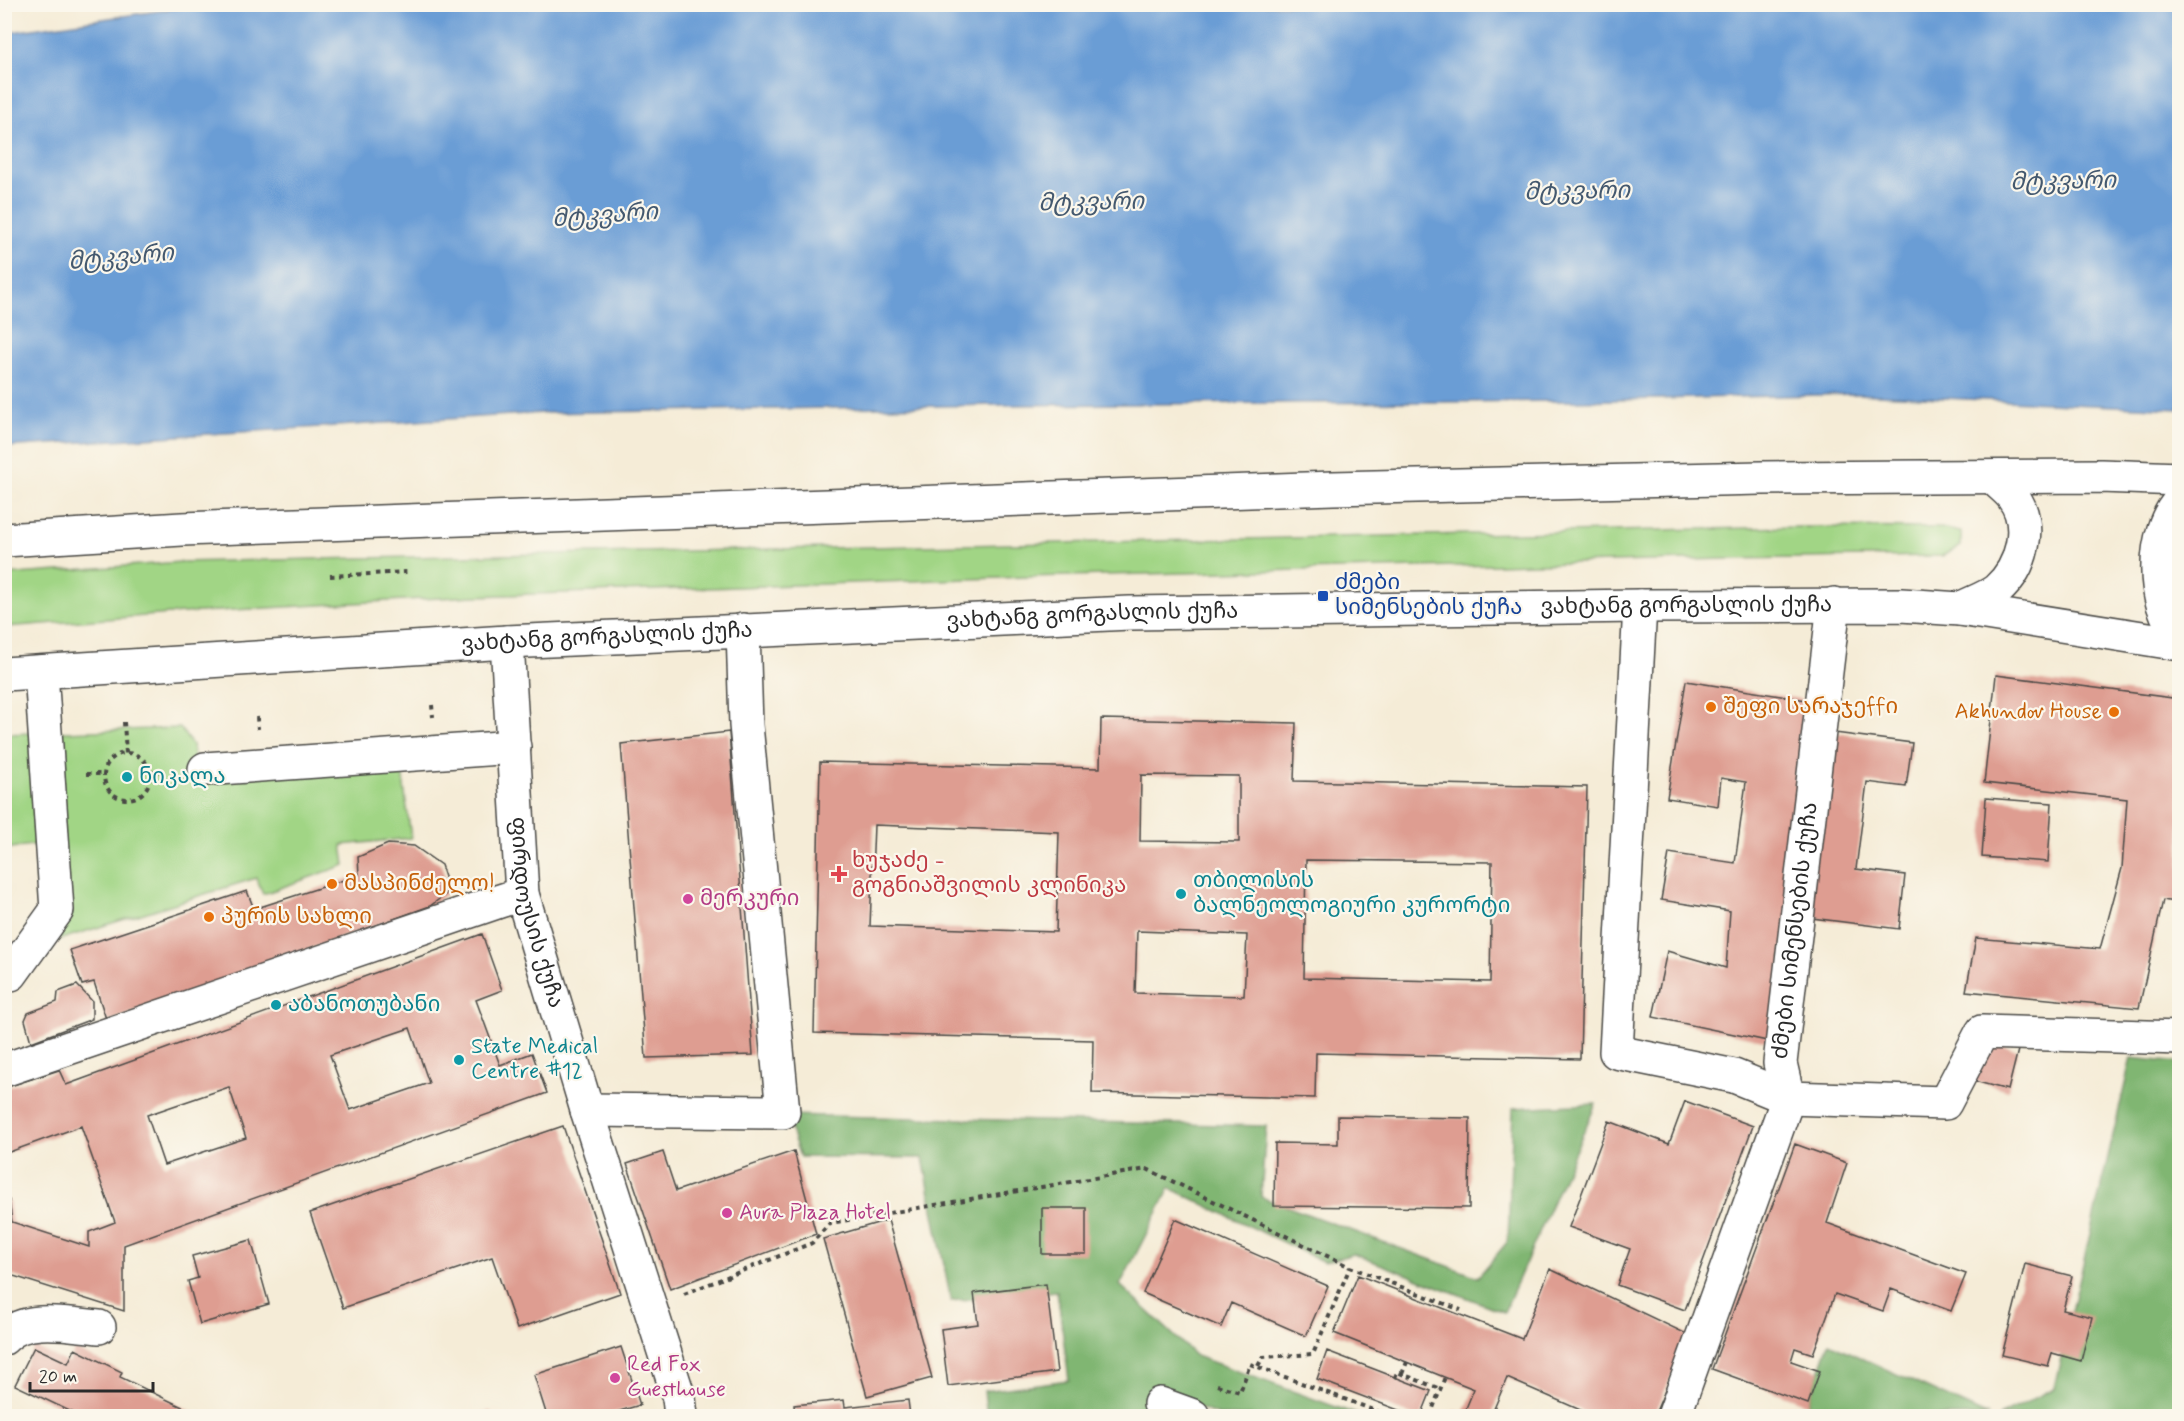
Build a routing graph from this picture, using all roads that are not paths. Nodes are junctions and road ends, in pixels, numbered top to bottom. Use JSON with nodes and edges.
{"nodes":[{"id":1,"x":1993,"y":477,"type":"junction"},
{"id":2,"x":2180,"y":479,"type":"edge"},
{"id":3,"x":2180,"y":501,"type":"edge"},
{"id":4,"x":4,"y":540,"type":"edge"},
{"id":5,"x":1834,"y":604,"type":"junction"},
{"id":6,"x":1640,"y":606,"type":"junction"},
{"id":7,"x":1960,"y":609,"type":"junction"},
{"id":8,"x":743,"y":630,"type":"junction"},
{"id":9,"x":2180,"y":634,"type":"edge"},
{"id":10,"x":507,"y":642,"type":"junction"},
{"id":11,"x":2180,"y":644,"type":"edge"},
{"id":12,"x":41,"y":672,"type":"junction"},
{"id":13,"x":4,"y":674,"type":"edge"},
{"id":14,"x":514,"y":747,"type":"junction"},
{"id":15,"x":205,"y":769,"type":"dead end"},
{"id":16,"x":522,"y":894,"type":"junction"},
{"id":17,"x":10,"y":974,"type":"dead end"},
{"id":18,"x":2180,"y":1038,"type":"edge"},
{"id":19,"x":4,"y":1070,"type":"edge"},
{"id":20,"x":1788,"y":1098,"type":"junction"},
{"id":21,"x":587,"y":1110,"type":"junction"},
{"id":22,"x":99,"y":1328,"type":"dead end"},
{"id":23,"x":4,"y":1338,"type":"edge"},
{"id":24,"x":1160,"y":1404,"type":"dead end"},
{"id":25,"x":681,"y":1416,"type":"edge"},
{"id":26,"x":1193,"y":1416,"type":"edge"},
{"id":27,"x":1674,"y":1416,"type":"edge"}],
"edges":[{"from":1,"to":2,"type":"main road"},
{"from":1,"to":4,"type":"main road"},
{"from":1,"to":7,"type":"main road"},
{"from":3,"to":9,"type":"main road"},
{"from":5,"to":6,"type":"main road","name":"ვახტანგ გორგასლის ქუჩა"},
{"from":5,"to":7,"type":"main road","name":"ვახტანგ გორგასლის ქუჩა"},
{"from":5,"to":20,"type":"main road","name":"ძმები სიმენსების ქუჩა"},
{"from":6,"to":8,"type":"main road","name":"ვახტანგ გორგასლის ქუჩა"},
{"from":6,"to":20,"type":"main road"},
{"from":7,"to":11,"type":"main road","name":"ვახტანგ გორგასლის ქუჩა"},
{"from":8,"to":10,"type":"main road","name":"ვახტანგ გორგასლის ქუჩა"},
{"from":8,"to":21,"type":"main road"},
{"from":10,"to":12,"type":"main road","name":"ვახტანგ გორგასლის ქუჩა"},
{"from":10,"to":14,"type":"main road","name":"ფირდოუსის ქუჩა"},
{"from":12,"to":13,"type":"main road","name":"ვახტანგ გორგასლის ქუჩა"},
{"from":12,"to":17,"type":"main road"},
{"from":14,"to":15,"type":"main road"},
{"from":14,"to":16,"type":"main road","name":"ფირდოუსის ქუჩა"},
{"from":16,"to":19,"type":"main road"},
{"from":16,"to":21,"type":"main road","name":"ფირდოუსის ქუჩა"},
{"from":18,"to":20,"type":"main road"},
{"from":20,"to":27,"type":"main road"},
{"from":21,"to":25,"type":"main road","name":"ფირდოუსის ქუჩა"},
{"from":22,"to":23,"type":"main road"},
{"from":24,"to":26,"type":"main road"}]}
